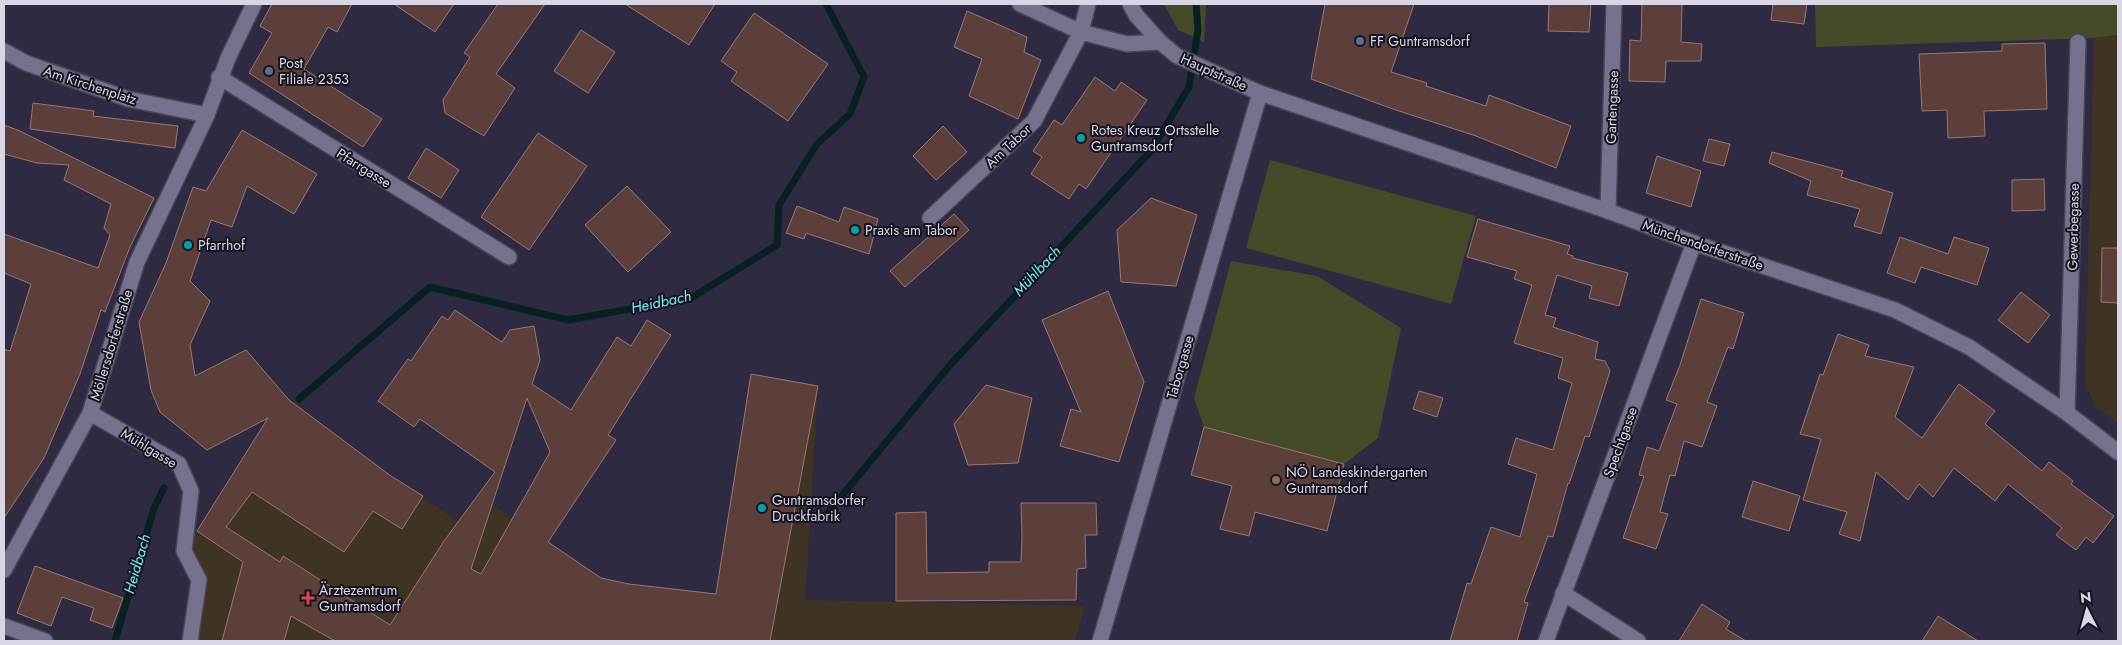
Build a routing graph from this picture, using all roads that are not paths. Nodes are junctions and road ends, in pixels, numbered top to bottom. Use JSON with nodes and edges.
{"nodes":[{"id":1,"x":254,"y":4,"type":"edge"},
{"id":2,"x":1020,"y":4,"type":"edge"},
{"id":3,"x":1088,"y":4,"type":"edge"},
{"id":4,"x":1130,"y":4,"type":"edge"},
{"id":5,"x":1614,"y":4,"type":"edge"},
{"id":6,"x":1081,"y":32,"type":"junction"},
{"id":7,"x":1160,"y":42,"type":"junction"},
{"id":8,"x":2078,"y":42,"type":"dead end"},
{"id":9,"x":4,"y":51,"type":"edge"},
{"id":10,"x":220,"y":77,"type":"junction"},
{"id":11,"x":1260,"y":93,"type":"junction"},
{"id":12,"x":207,"y":115,"type":"junction"},
{"id":13,"x":1608,"y":211,"type":"junction"},
{"id":14,"x":930,"y":218,"type":"dead end"},
{"id":15,"x":1694,"y":243,"type":"junction"},
{"id":16,"x":509,"y":258,"type":"dead end"},
{"id":17,"x":90,"y":413,"type":"junction"},
{"id":18,"x":2067,"y":413,"type":"junction"},
{"id":19,"x":2118,"y":452,"type":"edge"},
{"id":20,"x":4,"y":570,"type":"edge"},
{"id":21,"x":1563,"y":593,"type":"junction"},
{"id":22,"x":4,"y":626,"type":"edge"},
{"id":23,"x":45,"y":641,"type":"edge"},
{"id":24,"x":190,"y":641,"type":"edge"},
{"id":25,"x":1100,"y":641,"type":"edge"},
{"id":26,"x":1546,"y":641,"type":"edge"},
{"id":27,"x":1638,"y":641,"type":"edge"}],
"edges":[{"from":1,"to":10,"type":"street"},
{"from":2,"to":6,"type":"street"},
{"from":3,"to":6,"type":"street","name":"Am Tabor"},
{"from":4,"to":7,"type":"street","name":"Hauptstraße"},
{"from":5,"to":13,"type":"street","name":"Gartengasse"},
{"from":6,"to":7,"type":"street"},
{"from":6,"to":14,"type":"street","name":"Am Tabor"},
{"from":7,"to":11,"type":"street","name":"Hauptstraße"},
{"from":8,"to":18,"type":"street","name":"Gewerbegasse"},
{"from":9,"to":12,"type":"street","name":"Am Kirchenplatz"},
{"from":10,"to":12,"type":"street"},
{"from":10,"to":16,"type":"street","name":"Pfarrgasse"},
{"from":11,"to":13,"type":"street","name":"Münchendorferstraße"},
{"from":11,"to":25,"type":"street","name":"Taborgasse"},
{"from":12,"to":17,"type":"street","name":"Möllersdorferstraße"},
{"from":13,"to":15,"type":"street","name":"Münchendorferstraße"},
{"from":15,"to":18,"type":"street","name":"Münchendorferstraße"},
{"from":15,"to":21,"type":"street","name":"Spechtgasse"},
{"from":17,"to":20,"type":"street","name":"Möllersdorferstraße"},
{"from":17,"to":24,"type":"street","name":"Mühlgasse"},
{"from":18,"to":19,"type":"street","name":"Münchendorferstraße"},
{"from":21,"to":26,"type":"street","name":"Spechtgasse"},
{"from":21,"to":27,"type":"street"},
{"from":22,"to":23,"type":"street"}]}
